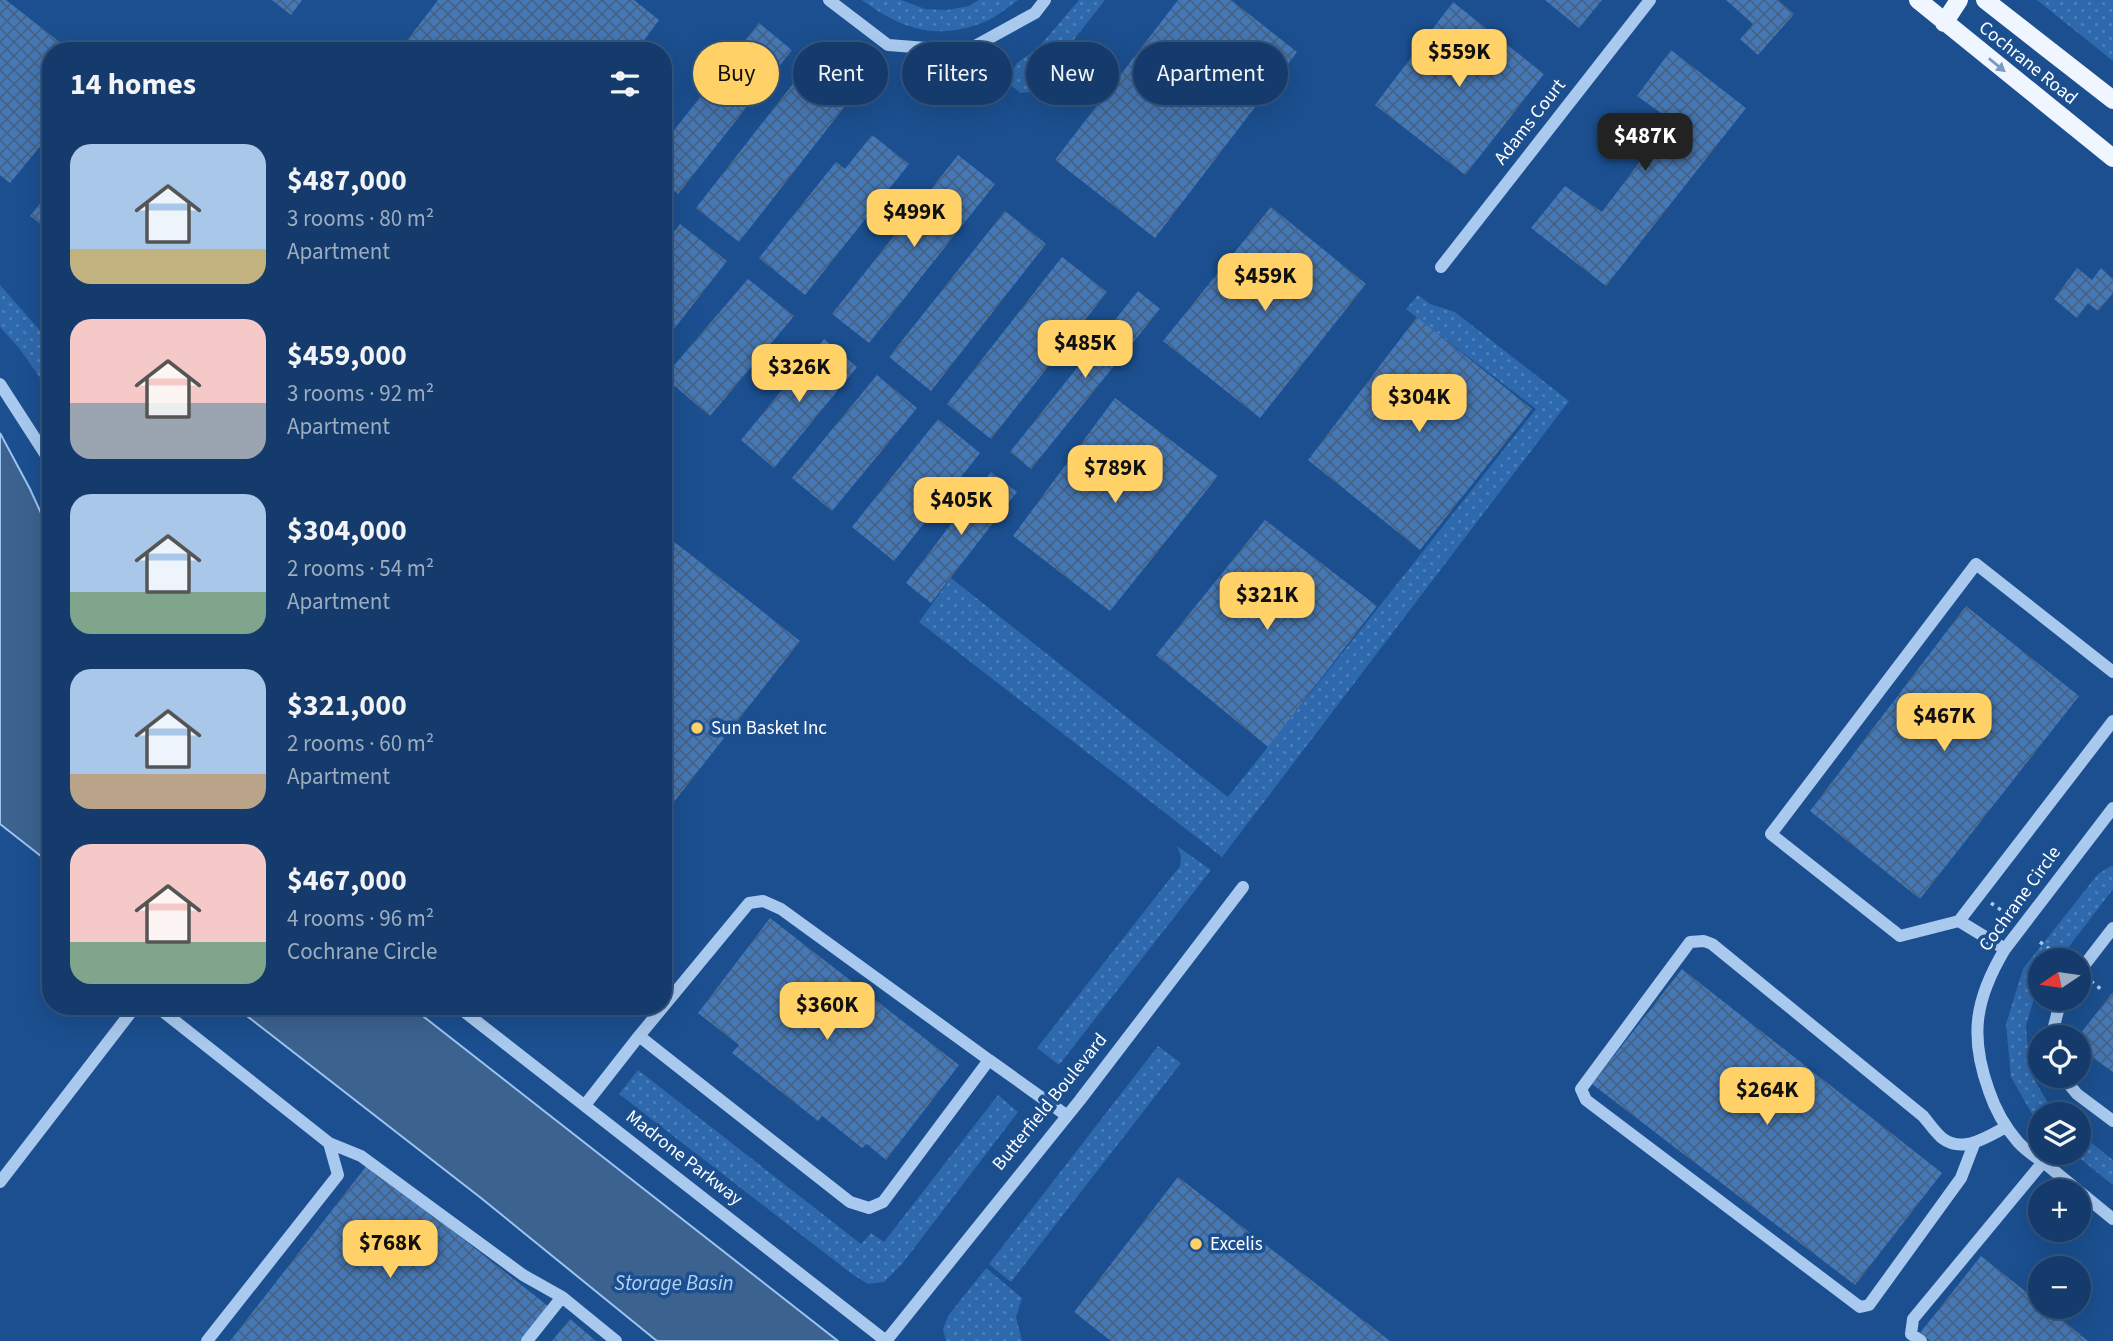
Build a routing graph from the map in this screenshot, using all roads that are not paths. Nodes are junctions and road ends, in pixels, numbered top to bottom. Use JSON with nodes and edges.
{"nodes":[{"id":1,"x":829,"y":0,"type":"edge"},
{"id":2,"x":1045,"y":0,"type":"edge"},
{"id":3,"x":1650,"y":0,"type":"edge"},
{"id":4,"x":1918,"y":0,"type":"edge"},
{"id":5,"x":1959,"y":0,"type":"edge"},
{"id":6,"x":1985,"y":0,"type":"edge"},
{"id":7,"x":1944,"y":23,"type":"junction"},
{"id":8,"x":2113,"y":100,"type":"edge"},
{"id":9,"x":2113,"y":158,"type":"edge"},
{"id":10,"x":1441,"y":267,"type":"dead end"},
{"id":11,"x":0,"y":384,"type":"edge"},
{"id":12,"x":42,"y":449,"type":"edge"},
{"id":13,"x":2113,"y":671,"type":"edge"},
{"id":14,"x":2113,"y":721,"type":"edge"},
{"id":15,"x":2110,"y":817,"type":"edge"},
{"id":16,"x":1243,"y":887,"type":"dead end"},
{"id":17,"x":1959,"y":921,"type":"junction"},
{"id":18,"x":2113,"y":928,"type":"edge"},
{"id":19,"x":2005,"y":949,"type":"junction"},
{"id":20,"x":2091,"y":956,"type":"edge"},
{"id":21,"x":672,"y":996,"type":"edge"},
{"id":22,"x":129,"y":1015,"type":"edge"},
{"id":23,"x":167,"y":1015,"type":"edge"},
{"id":24,"x":469,"y":1015,"type":"edge"},
{"id":25,"x":656,"y":1015,"type":"edge"},
{"id":26,"x":639,"y":1036,"type":"junction"},
{"id":27,"x":989,"y":1060,"type":"junction"},
{"id":28,"x":2072,"y":1088,"type":"edge"},
{"id":29,"x":584,"y":1105,"type":"junction"},
{"id":30,"x":1066,"y":1115,"type":"junction"},
{"id":31,"x":2113,"y":1121,"type":"edge"},
{"id":32,"x":2006,"y":1127,"type":"junction"},
{"id":33,"x":329,"y":1143,"type":"junction"},
{"id":34,"x":1974,"y":1144,"type":"junction"},
{"id":35,"x":2028,"y":1151,"type":"edge"},
{"id":36,"x":2041,"y":1165,"type":"edge"},
{"id":37,"x":2047,"y":1165,"type":"edge"},
{"id":38,"x":0,"y":1182,"type":"edge"},
{"id":39,"x":2113,"y":1219,"type":"edge"},
{"id":40,"x":562,"y":1297,"type":"junction"},
{"id":41,"x":207,"y":1341,"type":"edge"},
{"id":42,"x":527,"y":1341,"type":"edge"},
{"id":43,"x":616,"y":1341,"type":"edge"},
{"id":44,"x":886,"y":1341,"type":"edge"},
{"id":45,"x":1921,"y":1341,"type":"edge"}],
"edges":[{"from":1,"to":2,"type":"street"},
{"from":3,"to":10,"type":"street","name":"Adams Court"},
{"from":4,"to":7,"type":"main road","name":"Cochrane Road"},
{"from":5,"to":7,"type":"main road"},
{"from":6,"to":8,"type":"main road","name":"Cochrane Road"},
{"from":7,"to":9,"type":"main road","name":"Cochrane Road","one_way":true},
{"from":11,"to":12,"type":"street"},
{"from":13,"to":17,"type":"street"},
{"from":14,"to":17,"type":"street"},
{"from":15,"to":19,"type":"street","name":"Cochrane Circle"},
{"from":16,"to":30,"type":"street","name":"Butterfield Boulevard"},
{"from":17,"to":19,"type":"street"},
{"from":18,"to":20,"type":"street"},
{"from":19,"to":32,"type":"street","name":"Cochrane Circle"},
{"from":21,"to":27,"type":"street"},
{"from":22,"to":38,"type":"street"},
{"from":23,"to":33,"type":"street"},
{"from":24,"to":29,"type":"street","name":"Madrone Parkway"},
{"from":25,"to":26,"type":"street"},
{"from":26,"to":27,"type":"street"},
{"from":26,"to":29,"type":"street"},
{"from":27,"to":30,"type":"street"},
{"from":28,"to":31,"type":"street"},
{"from":29,"to":44,"type":"street","name":"Madrone Parkway"},
{"from":30,"to":44,"type":"street","name":"Butterfield Boulevard"},
{"from":32,"to":34,"type":"street"},
{"from":32,"to":35,"type":"street","name":"Cochrane Circle"},
{"from":33,"to":40,"type":"street"},
{"from":33,"to":41,"type":"street"},
{"from":34,"to":34,"type":"street"},
{"from":36,"to":45,"type":"street"},
{"from":37,"to":39,"type":"street","name":"Cochrane Circle"},
{"from":40,"to":42,"type":"street"},
{"from":40,"to":43,"type":"street"}]}
